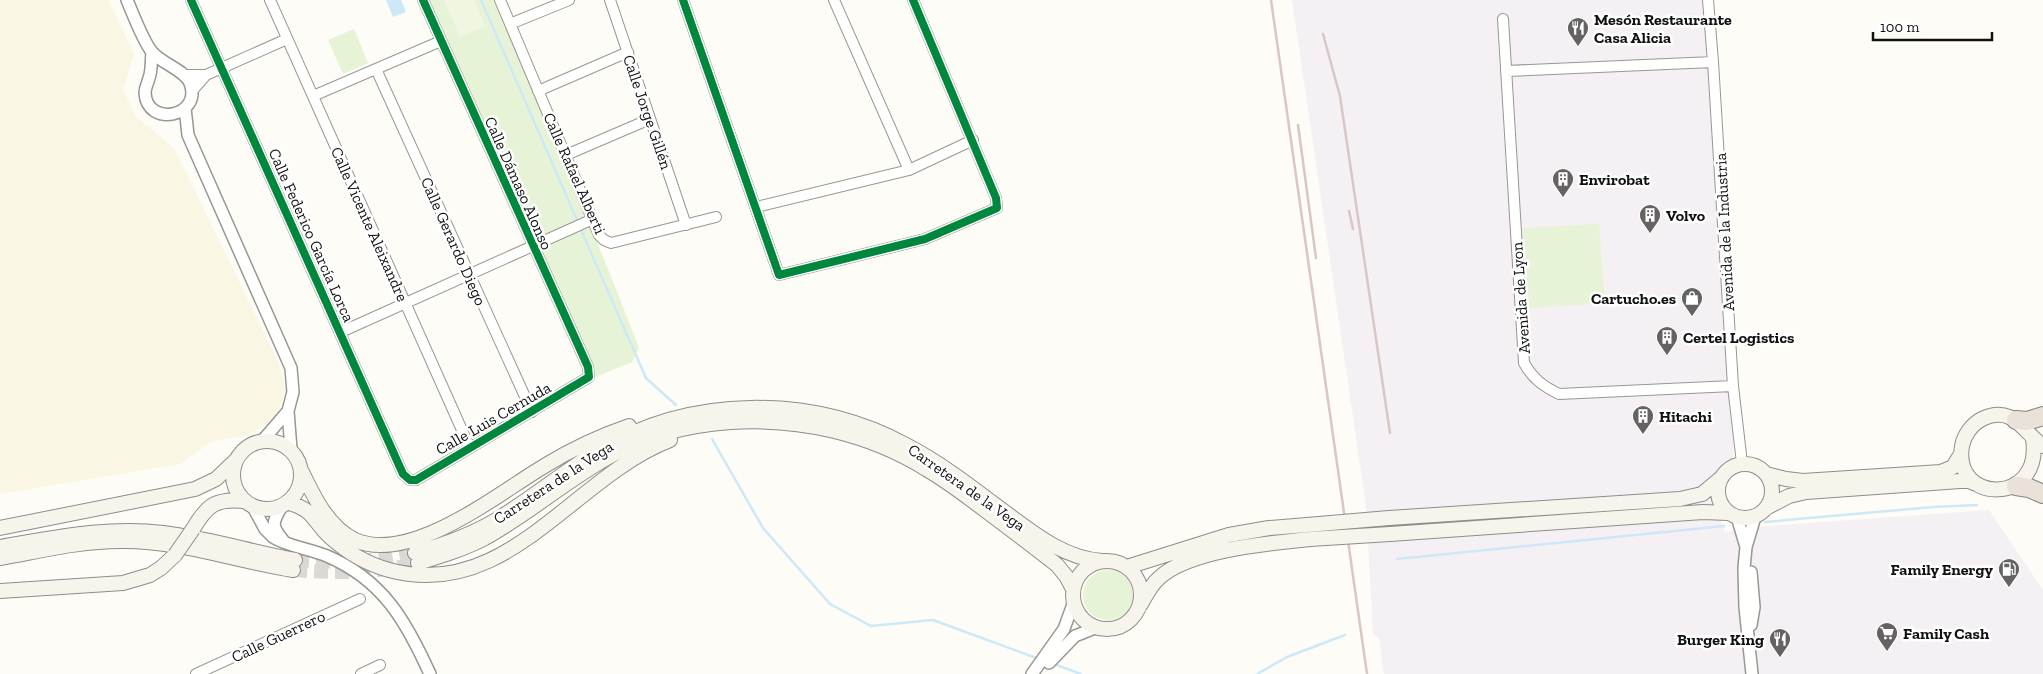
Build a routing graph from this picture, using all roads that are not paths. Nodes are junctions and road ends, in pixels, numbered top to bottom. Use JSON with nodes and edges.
{"nodes":[{"id":1,"x":127,"y":0,"type":"edge"},
{"id":2,"x":191,"y":0,"type":"edge"},
{"id":3,"x":270,"y":0,"type":"edge"},
{"id":4,"x":423,"y":0,"type":"edge"},
{"id":5,"x":500,"y":0,"type":"edge"},
{"id":6,"x":569,"y":0,"type":"edge"},
{"id":7,"x":610,"y":0,"type":"edge"},
{"id":8,"x":683,"y":0,"type":"edge"},
{"id":9,"x":834,"y":0,"type":"edge"},
{"id":10,"x":912,"y":0,"type":"edge"},
{"id":11,"x":1708,"y":0,"type":"edge"},
{"id":12,"x":1503,"y":19,"type":"dead end"},
{"id":13,"x":510,"y":24,"type":"junction"},
{"id":14,"x":287,"y":39,"type":"junction"},
{"id":15,"x":441,"y":41,"type":"junction"},
{"id":16,"x":152,"y":52,"type":"junction"},
{"id":17,"x":628,"y":52,"type":"junction"},
{"id":18,"x":1714,"y":62,"type":"junction"},
{"id":19,"x":171,"y":68,"type":"junction"},
{"id":20,"x":221,"y":68,"type":"junction"},
{"id":21,"x":376,"y":69,"type":"junction"},
{"id":22,"x":1506,"y":71,"type":"junction"},
{"id":23,"x":184,"y":75,"type":"junction"},
{"id":24,"x":206,"y":75,"type":"junction"},
{"id":25,"x":150,"y":78,"type":"junction"},
{"id":26,"x":192,"y":91,"type":"junction"},
{"id":27,"x":538,"y":91,"type":"junction"},
{"id":28,"x":313,"y":96,"type":"junction"},
{"id":29,"x":186,"y":108,"type":"junction"},
{"id":30,"x":169,"y":115,"type":"junction"},
{"id":31,"x":650,"y":118,"type":"junction"},
{"id":32,"x":188,"y":135,"type":"junction"},
{"id":33,"x":973,"y":140,"type":"junction"},
{"id":34,"x":566,"y":155,"type":"junction"},
{"id":35,"x":909,"y":170,"type":"junction"},
{"id":36,"x":756,"y":207,"type":"junction"},
{"id":37,"x":716,"y":217,"type":"dead end"},
{"id":38,"x":593,"y":220,"type":"junction"},
{"id":39,"x":686,"y":224,"type":"junction"},
{"id":40,"x":533,"y":247,"type":"junction"},
{"id":41,"x":469,"y":275,"type":"junction"},
{"id":42,"x":405,"y":304,"type":"junction"},
{"id":43,"x":341,"y":332,"type":"junction"},
{"id":44,"x":589,"y":377,"type":"joint"},
{"id":45,"x":1733,"y":386,"type":"junction"},
{"id":46,"x":742,"y":408,"type":"junction"},
{"id":47,"x":288,"y":411,"type":"junction"},
{"id":48,"x":532,"y":412,"type":"junction"},
{"id":49,"x":2043,"y":416,"type":"edge"},
{"id":50,"x":2016,"y":420,"type":"junction"},
{"id":51,"x":719,"y":423,"type":"junction"},
{"id":52,"x":263,"y":440,"type":"junction"},
{"id":53,"x":2038,"y":442,"type":"edge"},
{"id":54,"x":470,"y":448,"type":"junction"},
{"id":55,"x":291,"y":449,"type":"junction"},
{"id":56,"x":1961,"y":454,"type":"junction"},
{"id":57,"x":236,"y":460,"type":"junction"},
{"id":58,"x":2043,"y":460,"type":"edge"},
{"id":59,"x":1742,"y":463,"type":"junction"},
{"id":60,"x":2031,"y":470,"type":"junction"},
{"id":61,"x":302,"y":472,"type":"junction"},
{"id":62,"x":1766,"y":474,"type":"junction"},
{"id":63,"x":1720,"y":479,"type":"junction"},
{"id":64,"x":410,"y":480,"type":"joint"},
{"id":65,"x":1981,"y":486,"type":"junction"},
{"id":66,"x":2016,"y":486,"type":"junction"},
{"id":67,"x":2043,"y":494,"type":"edge"},
{"id":68,"x":249,"y":504,"type":"junction"},
{"id":69,"x":285,"y":504,"type":"junction"},
{"id":70,"x":1766,"y":508,"type":"junction"},
{"id":71,"x":1732,"y":515,"type":"junction"},
{"id":72,"x":1755,"y":517,"type":"junction"},
{"id":73,"x":0,"y":528,"type":"edge"},
{"id":74,"x":284,"y":542,"type":"junction"},
{"id":75,"x":0,"y":548,"type":"edge"},
{"id":76,"x":1746,"y":557,"type":"junction"},
{"id":77,"x":0,"y":558,"type":"edge"},
{"id":78,"x":1102,"y":561,"type":"junction"},
{"id":79,"x":1127,"y":567,"type":"junction"},
{"id":80,"x":1073,"y":589,"type":"junction"},
{"id":81,"x":0,"y":591,"type":"edge"},
{"id":82,"x":360,"y":599,"type":"dead end"},
{"id":83,"x":1073,"y":604,"type":"junction"},
{"id":84,"x":1138,"y":609,"type":"junction"},
{"id":85,"x":1095,"y":628,"type":"junction"},
{"id":86,"x":1749,"y":635,"type":"junction"},
{"id":87,"x":380,"y":665,"type":"dead end"},
{"id":88,"x":196,"y":674,"type":"edge"},
{"id":89,"x":361,"y":674,"type":"edge"},
{"id":90,"x":430,"y":674,"type":"edge"},
{"id":91,"x":1032,"y":674,"type":"edge"},
{"id":92,"x":1041,"y":674,"type":"edge"},
{"id":93,"x":1752,"y":674,"type":"edge"}],
"edges":[{"from":1,"to":16,"type":"street"},
{"from":2,"to":20,"type":"street","name":"Calle Federico García Lorca"},
{"from":3,"to":14,"type":"street","name":"Calle Vicente Aleixandre"},
{"from":4,"to":15,"type":"street","name":"Calle Dámaso Alonso"},
{"from":5,"to":13,"type":"street","name":"Calle Rafael Alberti"},
{"from":6,"to":13,"type":"street"},
{"from":7,"to":17,"type":"street","name":"Calle Jorge Gillén"},
{"from":8,"to":36,"type":"street"},
{"from":9,"to":35,"type":"street"},
{"from":10,"to":33,"type":"street"},
{"from":11,"to":18,"type":"street","name":"Avenida de la Industria"},
{"from":12,"to":22,"type":"street","name":"Avenida de Lyon"},
{"from":13,"to":27,"type":"street","name":"Calle Rafael Alberti"},
{"from":14,"to":20,"type":"street"},
{"from":14,"to":28,"type":"street","name":"Calle Vicente Aleixandre"},
{"from":15,"to":21,"type":"street"},
{"from":15,"to":40,"type":"street","name":"Calle Dámaso Alonso"},
{"from":16,"to":19,"type":"street"},
{"from":16,"to":25,"type":"street"},
{"from":17,"to":27,"type":"street"},
{"from":17,"to":31,"type":"street","name":"Calle Jorge Gillén"},
{"from":18,"to":22,"type":"street"},
{"from":18,"to":45,"type":"street","name":"Avenida de la Industria"},
{"from":19,"to":23,"type":"street"},
{"from":19,"to":25,"type":"street"},
{"from":20,"to":24,"type":"street"},
{"from":20,"to":43,"type":"street","name":"Calle Federico García Lorca"},
{"from":21,"to":28,"type":"street"},
{"from":21,"to":41,"type":"street","name":"Calle Gerardo Diego"},
{"from":22,"to":45,"type":"street","name":"Avenida de Lyon"},
{"from":23,"to":24,"type":"street"},
{"from":23,"to":26,"type":"street"},
{"from":24,"to":26,"type":"street"},
{"from":25,"to":30,"type":"street"},
{"from":26,"to":29,"type":"street"},
{"from":27,"to":34,"type":"street","name":"Calle Rafael Alberti"},
{"from":28,"to":42,"type":"street","name":"Calle Vicente Aleixandre"},
{"from":29,"to":30,"type":"street"},
{"from":29,"to":32,"type":"street"},
{"from":30,"to":32,"type":"street"},
{"from":31,"to":34,"type":"street"},
{"from":31,"to":39,"type":"street","name":"Calle Jorge Gillén"},
{"from":32,"to":47,"type":"street"},
{"from":33,"to":35,"type":"street"},
{"from":33,"to":36,"type":"street"},
{"from":34,"to":38,"type":"street","name":"Calle Rafael Alberti"},
{"from":35,"to":36,"type":"street"},
{"from":37,"to":39,"type":"street","name":"Calle Rafael Alberti"},
{"from":38,"to":39,"type":"street","name":"Calle Rafael Alberti"},
{"from":38,"to":40,"type":"street"},
{"from":40,"to":41,"type":"street"},
{"from":40,"to":44,"type":"street","name":"Calle Dámaso Alonso"},
{"from":41,"to":42,"type":"street"},
{"from":41,"to":48,"type":"street","name":"Calle Gerardo Diego"},
{"from":42,"to":43,"type":"street"},
{"from":42,"to":54,"type":"street","name":"Calle Vicente Aleixandre"},
{"from":43,"to":64,"type":"street","name":"Calle Federico García Lorca"},
{"from":44,"to":48,"type":"street","name":"Calle Luis Cernuda"},
{"from":45,"to":59,"type":"street","name":"Avenida de la Industria"},
{"from":46,"to":51,"type":"main road","name":"Carretera de la Vega"},
{"from":46,"to":61,"type":"main road"},
{"from":46,"to":78,"type":"main road","name":"Carretera de la Vega"},
{"from":47,"to":52,"type":"street"},
{"from":47,"to":55,"type":"street"},
{"from":48,"to":54,"type":"street","name":"Calle Luis Cernuda"},
{"from":49,"to":50,"type":"highway"},
{"from":50,"to":53,"type":"main road"},
{"from":50,"to":56,"type":"main road"},
{"from":51,"to":69,"type":"main road"},
{"from":51,"to":80,"type":"main road","name":"Carretera de la Vega"},
{"from":52,"to":55,"type":"main road"},
{"from":52,"to":57,"type":"main road"},
{"from":53,"to":60,"type":"main road"},
{"from":54,"to":64,"type":"street","name":"Calle Luis Cernuda"},
{"from":55,"to":61,"type":"main road"},
{"from":56,"to":62,"type":"main road"},
{"from":56,"to":65,"type":"main road"},
{"from":57,"to":68,"type":"main road"},
{"from":57,"to":73,"type":"main road"},
{"from":58,"to":60,"type":"main road"},
{"from":59,"to":62,"type":"main road"},
{"from":59,"to":63,"type":"main road"},
{"from":60,"to":66,"type":"main road"},
{"from":61,"to":69,"type":"main road"},
{"from":62,"to":70,"type":"main road"},
{"from":63,"to":71,"type":"main road"},
{"from":63,"to":79,"type":"main road","bridge":true},
{"from":65,"to":66,"type":"main road"},
{"from":65,"to":70,"type":"main road"},
{"from":66,"to":67,"type":"highway"},
{"from":68,"to":69,"type":"main road"},
{"from":68,"to":74,"type":"street"},
{"from":68,"to":81,"type":"main road","bridge":true},
{"from":69,"to":74,"type":"street"},
{"from":70,"to":72,"type":"main road"},
{"from":71,"to":72,"type":"main road"},
{"from":71,"to":76,"type":"street"},
{"from":71,"to":84,"type":"main road","bridge":true},
{"from":72,"to":76,"type":"street"},
{"from":74,"to":90,"type":"street"},
{"from":75,"to":77,"type":"main road"},
{"from":76,"to":86,"type":"street"},
{"from":76,"to":86,"type":"street"},
{"from":78,"to":79,"type":"main road"},
{"from":78,"to":80,"type":"main road"},
{"from":79,"to":84,"type":"main road"},
{"from":80,"to":83,"type":"main road"},
{"from":82,"to":88,"type":"street","name":"Calle Guerrero"},
{"from":83,"to":85,"type":"main road"},
{"from":83,"to":91,"type":"street"},
{"from":84,"to":85,"type":"main road"},
{"from":85,"to":92,"type":"street"},
{"from":86,"to":93,"type":"street"},
{"from":87,"to":89,"type":"street"}]}
